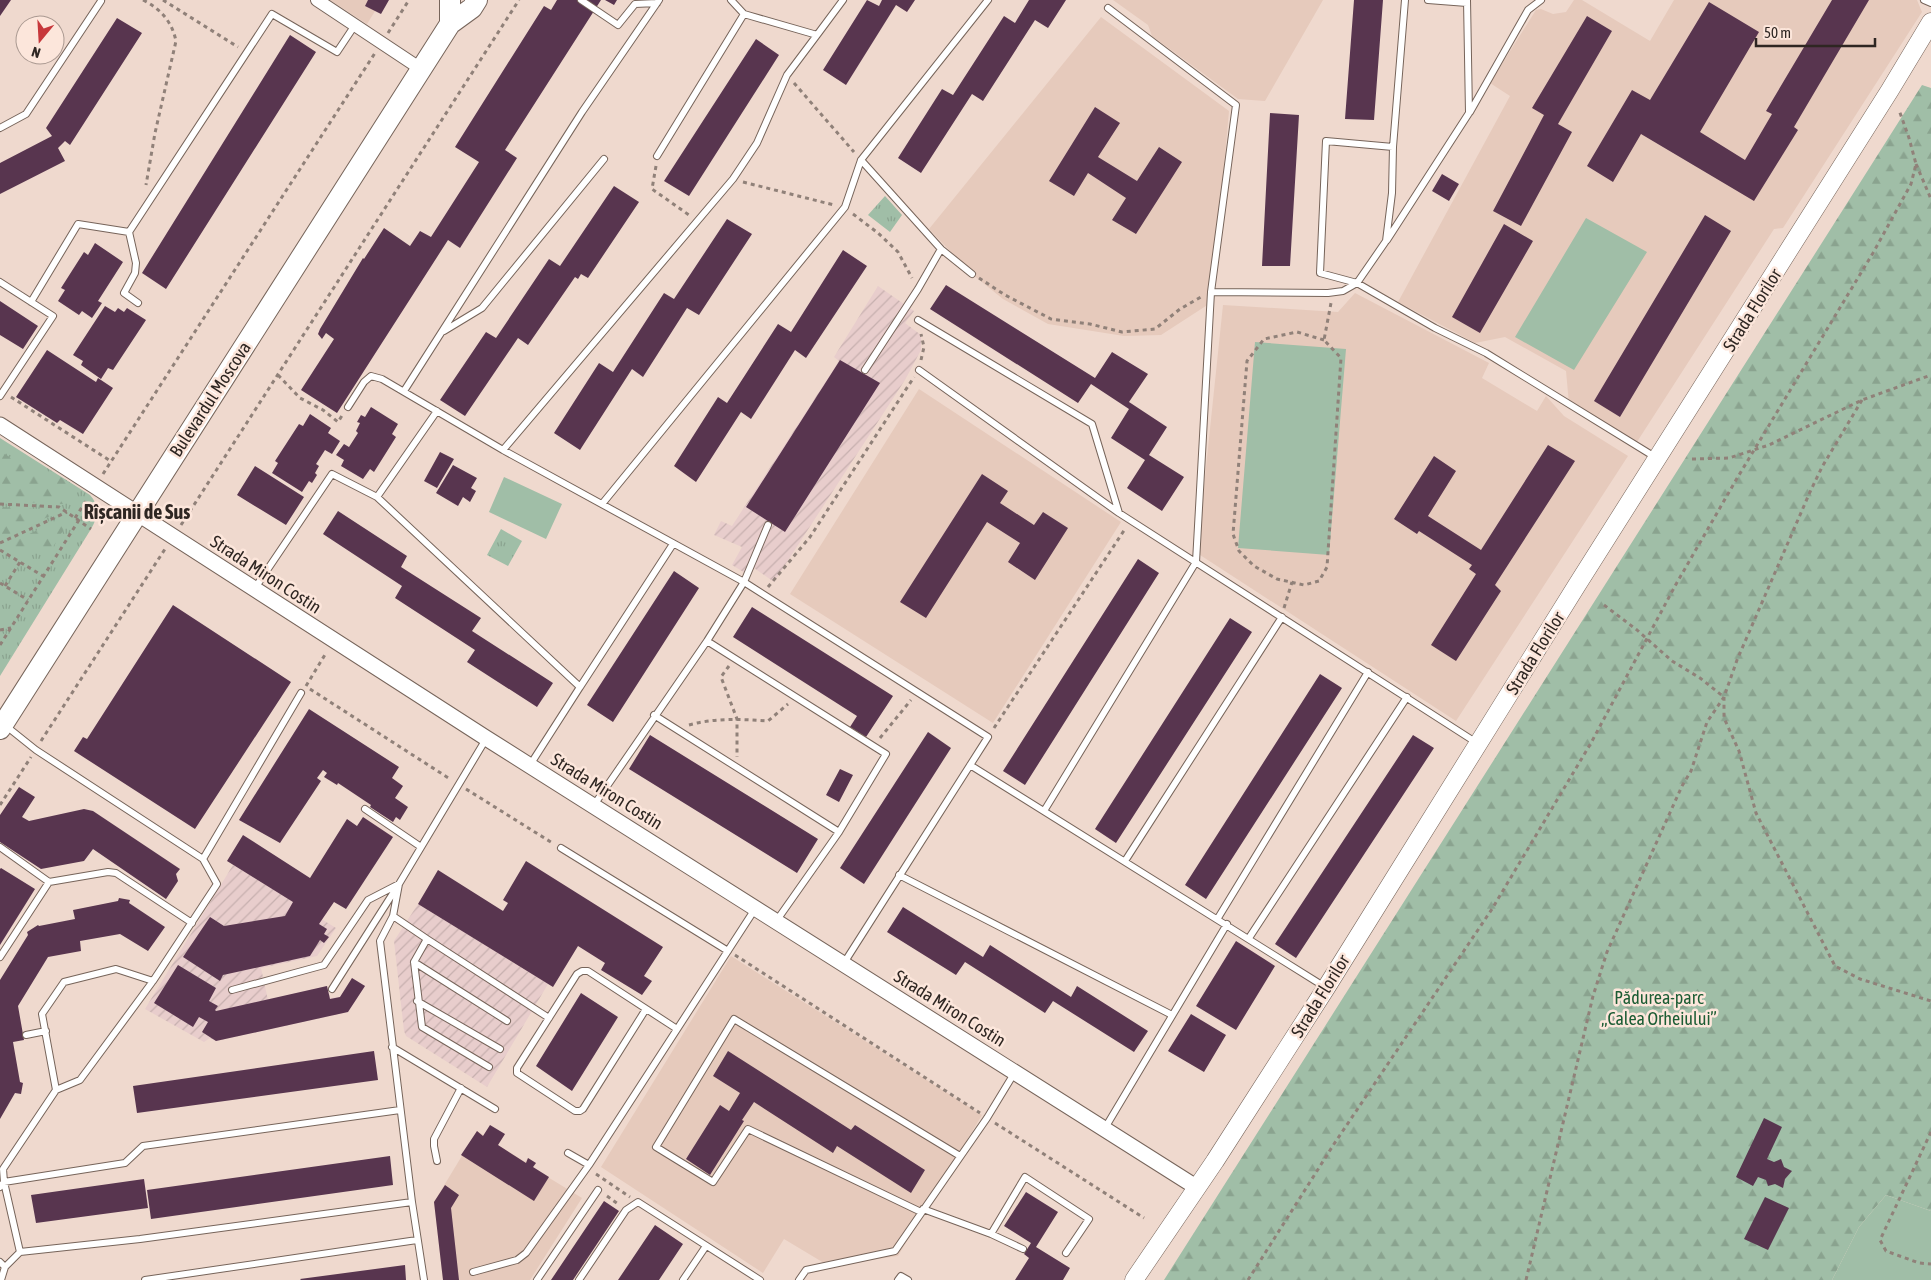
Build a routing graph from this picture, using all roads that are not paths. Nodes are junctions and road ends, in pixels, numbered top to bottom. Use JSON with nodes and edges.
{"nodes":[{"id":1,"x":317,"y":0,"type":"edge"},
{"id":2,"x":450,"y":0,"type":"edge"},
{"id":3,"x":477,"y":0,"type":"edge"},
{"id":4,"x":581,"y":0,"type":"edge"},
{"id":5,"x":732,"y":0,"type":"edge"},
{"id":6,"x":843,"y":0,"type":"edge"},
{"id":7,"x":988,"y":0,"type":"edge"},
{"id":8,"x":1405,"y":0,"type":"edge"},
{"id":9,"x":1428,"y":0,"type":"edge"},
{"id":10,"x":1541,"y":0,"type":"edge"},
{"id":11,"x":1924,"y":0,"type":"edge"},
{"id":12,"x":101,"y":1,"type":"dead end"},
{"id":13,"x":1467,"y":1,"type":"edge"},
{"id":14,"x":658,"y":2,"type":"edge"},
{"id":15,"x":1931,"y":4,"type":"edge"},
{"id":16,"x":1108,"y":8,"type":"dead end"},
{"id":17,"x":744,"y":14,"type":"junction"},
{"id":18,"x":1931,"y":22,"type":"edge"},
{"id":19,"x":450,"y":24,"type":"junction"},
{"id":20,"x":354,"y":25,"type":"junction"},
{"id":21,"x":817,"y":35,"type":"junction"},
{"id":22,"x":421,"y":69,"type":"junction"},
{"id":23,"x":1469,"y":113,"type":"junction"},
{"id":24,"x":0,"y":128,"type":"edge"},
{"id":25,"x":1393,"y":147,"type":"junction"},
{"id":26,"x":658,"y":156,"type":"road end"},
{"id":27,"x":604,"y":159,"type":"dead end"},
{"id":28,"x":861,"y":160,"type":"junction"},
{"id":29,"x":129,"y":232,"type":"junction"},
{"id":30,"x":1386,"y":241,"type":"junction"},
{"id":31,"x":941,"y":249,"type":"junction"},
{"id":32,"x":972,"y":274,"type":"road end"},
{"id":33,"x":0,"y":282,"type":"edge"},
{"id":34,"x":1357,"y":283,"type":"junction"},
{"id":35,"x":1212,"y":292,"type":"junction"},
{"id":36,"x":31,"y":302,"type":"junction"},
{"id":37,"x":138,"y":303,"type":"dead end"},
{"id":38,"x":918,"y":320,"type":"dead end"},
{"id":39,"x":441,"y":332,"type":"junction"},
{"id":40,"x":865,"y":370,"type":"dead end"},
{"id":41,"x":919,"y":370,"type":"road end"},
{"id":42,"x":404,"y":391,"type":"junction"},
{"id":43,"x":2,"y":394,"type":"edge"},
{"id":44,"x":348,"y":407,"type":"road end"},
{"id":45,"x":436,"y":411,"type":"junction"},
{"id":46,"x":0,"y":425,"type":"edge"},
{"id":47,"x":503,"y":450,"type":"junction"},
{"id":48,"x":1658,"y":459,"type":"junction"},
{"id":49,"x":376,"y":497,"type":"junction"},
{"id":50,"x":602,"y":504,"type":"junction"},
{"id":51,"x":137,"y":513,"type":"junction"},
{"id":52,"x":1119,"y":513,"type":"junction"},
{"id":53,"x":768,"y":525,"type":"dead end"},
{"id":54,"x":673,"y":544,"type":"junction"},
{"id":55,"x":1196,"y":562,"type":"junction"},
{"id":56,"x":744,"y":582,"type":"junction"},
{"id":57,"x":255,"y":588,"type":"junction"},
{"id":58,"x":1282,"y":616,"type":"junction"},
{"id":59,"x":707,"y":641,"type":"junction"},
{"id":60,"x":1368,"y":672,"type":"junction"},
{"id":61,"x":580,"y":688,"type":"junction"},
{"id":62,"x":304,"y":689,"type":"road end"},
{"id":63,"x":1407,"y":697,"type":"junction"},
{"id":64,"x":654,"y":715,"type":"junction"},
{"id":65,"x":1,"y":724,"type":"edge"},
{"id":66,"x":486,"y":738,"type":"junction"},
{"id":67,"x":1478,"y":744,"type":"junction"},
{"id":68,"x":530,"y":765,"type":"junction"},
{"id":69,"x":970,"y":765,"type":"junction"},
{"id":70,"x":594,"y":805,"type":"junction"},
{"id":71,"x":365,"y":809,"type":"dead end"},
{"id":72,"x":1044,"y":811,"type":"junction"},
{"id":73,"x":839,"y":832,"type":"junction"},
{"id":74,"x":0,"y":847,"type":"edge"},
{"id":75,"x":421,"y":847,"type":"junction"},
{"id":76,"x":561,"y":848,"type":"road end"},
{"id":77,"x":203,"y":859,"type":"junction"},
{"id":78,"x":1125,"y":861,"type":"junction"},
{"id":79,"x":899,"y":876,"type":"junction"},
{"id":80,"x":49,"y":882,"type":"junction"},
{"id":81,"x":399,"y":884,"type":"junction"},
{"id":82,"x":756,"y":908,"type":"junction"},
{"id":83,"x":393,"y":916,"type":"junction"},
{"id":84,"x":1218,"y":918,"type":"junction"},
{"id":85,"x":777,"y":920,"type":"junction"},
{"id":86,"x":192,"y":923,"type":"junction"},
{"id":87,"x":1226,"y":924,"type":"junction"},
{"id":88,"x":1249,"y":938,"type":"junction"},
{"id":89,"x":427,"y":939,"type":"junction"},
{"id":90,"x":728,"y":951,"type":"junction"},
{"id":91,"x":0,"y":957,"type":"edge"},
{"id":92,"x":414,"y":962,"type":"junction"},
{"id":93,"x":844,"y":963,"type":"junction"},
{"id":94,"x":153,"y":981,"type":"junction"},
{"id":95,"x":1326,"y":988,"type":"junction"},
{"id":96,"x":332,"y":989,"type":"dead end"},
{"id":97,"x":232,"y":990,"type":"dead end"},
{"id":98,"x":417,"y":1001,"type":"junction"},
{"id":99,"x":646,"y":1009,"type":"junction"},
{"id":100,"x":1172,"y":1015,"type":"junction"},
{"id":101,"x":549,"y":1018,"type":"junction"},
{"id":102,"x":507,"y":1021,"type":"dead end"},
{"id":103,"x":677,"y":1029,"type":"junction"},
{"id":104,"x":46,"y":1031,"type":"junction"},
{"id":105,"x":26,"y":1035,"type":"dead end"},
{"id":106,"x":392,"y":1047,"type":"junction"},
{"id":107,"x":500,"y":1049,"type":"dead end"},
{"id":108,"x":489,"y":1067,"type":"dead end"},
{"id":109,"x":1015,"y":1072,"type":"junction"},
{"id":110,"x":461,"y":1088,"type":"junction"},
{"id":111,"x":56,"y":1090,"type":"junction"},
{"id":112,"x":495,"y":1108,"type":"dead end"},
{"id":113,"x":400,"y":1110,"type":"junction"},
{"id":114,"x":1104,"y":1128,"type":"junction"},
{"id":115,"x":568,"y":1153,"type":"dead end"},
{"id":116,"x":960,"y":1156,"type":"junction"},
{"id":117,"x":437,"y":1161,"type":"dead end"},
{"id":118,"x":589,"y":1165,"type":"junction"},
{"id":119,"x":2,"y":1185,"type":"edge"},
{"id":120,"x":1196,"y":1187,"type":"junction"},
{"id":121,"x":598,"y":1190,"type":"road end"},
{"id":122,"x":412,"y":1202,"type":"junction"},
{"id":123,"x":922,"y":1210,"type":"junction"},
{"id":124,"x":991,"y":1234,"type":"junction"},
{"id":125,"x":417,"y":1240,"type":"junction"},
{"id":126,"x":706,"y":1246,"type":"junction"},
{"id":127,"x":1023,"y":1249,"type":"dead end"},
{"id":128,"x":20,"y":1252,"type":"junction"},
{"id":129,"x":1066,"y":1253,"type":"dead end"},
{"id":130,"x":0,"y":1262,"type":"edge"},
{"id":131,"x":5,"y":1267,"type":"junction"},
{"id":132,"x":473,"y":1272,"type":"dead end"},
{"id":133,"x":1,"y":1280,"type":"edge"},
{"id":134,"x":145,"y":1280,"type":"edge"},
{"id":135,"x":424,"y":1280,"type":"edge"},
{"id":136,"x":537,"y":1280,"type":"edge"},
{"id":137,"x":579,"y":1280,"type":"edge"},
{"id":138,"x":683,"y":1280,"type":"edge"},
{"id":139,"x":760,"y":1280,"type":"edge"},
{"id":140,"x":799,"y":1280,"type":"edge"},
{"id":141,"x":898,"y":1280,"type":"edge"},
{"id":142,"x":908,"y":1280,"type":"edge"},
{"id":143,"x":1134,"y":1280,"type":"edge"}],
"edges":[{"from":1,"to":20,"type":"street"},
{"from":2,"to":19,"type":"main road"},
{"from":3,"to":19,"type":"main road","name":"Bulevardul Moscova"},
{"from":4,"to":14,"type":"lane"},
{"from":5,"to":17,"type":"lane"},
{"from":6,"to":21,"type":"lane"},
{"from":7,"to":28,"type":"lane"},
{"from":8,"to":25,"type":"lane"},
{"from":9,"to":13,"type":"lane"},
{"from":10,"to":23,"type":"lane"},
{"from":11,"to":15,"type":"lane"},
{"from":12,"to":24,"type":"lane"},
{"from":13,"to":23,"type":"lane"},
{"from":14,"to":39,"type":"lane"},
{"from":16,"to":35,"type":"lane"},
{"from":17,"to":21,"type":"lane"},
{"from":17,"to":26,"type":"lane"},
{"from":18,"to":48,"type":"main road","name":"Strada Florilor"},
{"from":19,"to":22,"type":"main road","name":"Bulevardul Moscova"},
{"from":20,"to":22,"type":"street"},
{"from":20,"to":29,"type":"lane"},
{"from":21,"to":47,"type":"lane"},
{"from":22,"to":51,"type":"main road","name":"Bulevardul Moscova"},
{"from":23,"to":30,"type":"lane"},
{"from":25,"to":30,"type":"lane"},
{"from":25,"to":34,"type":"lane"},
{"from":27,"to":39,"type":"lane"},
{"from":28,"to":31,"type":"lane"},
{"from":28,"to":50,"type":"lane"},
{"from":29,"to":36,"type":"lane"},
{"from":29,"to":37,"type":"lane"},
{"from":30,"to":34,"type":"lane"},
{"from":31,"to":32,"type":"lane"},
{"from":31,"to":40,"type":"lane"},
{"from":33,"to":36,"type":"lane"},
{"from":34,"to":35,"type":"lane"},
{"from":34,"to":48,"type":"lane"},
{"from":35,"to":55,"type":"lane"},
{"from":36,"to":43,"type":"lane"},
{"from":38,"to":52,"type":"lane"},
{"from":39,"to":42,"type":"lane"},
{"from":41,"to":52,"type":"lane"},
{"from":42,"to":44,"type":"lane"},
{"from":42,"to":45,"type":"lane"},
{"from":45,"to":47,"type":"lane"},
{"from":45,"to":49,"type":"lane"},
{"from":46,"to":51,"type":"street","name":"Strada Miron Costin"},
{"from":47,"to":50,"type":"lane"},
{"from":48,"to":67,"type":"main road","name":"Strada Florilor"},
{"from":49,"to":57,"type":"lane"},
{"from":49,"to":61,"type":"lane"},
{"from":50,"to":54,"type":"lane"},
{"from":51,"to":57,"type":"street","name":"Strada Miron Costin"},
{"from":51,"to":65,"type":"main road","name":"Bulevardul Moscova"},
{"from":52,"to":55,"type":"lane"},
{"from":53,"to":56,"type":"lane"},
{"from":54,"to":56,"type":"lane"},
{"from":54,"to":61,"type":"lane"},
{"from":55,"to":58,"type":"lane"},
{"from":55,"to":72,"type":"lane"},
{"from":56,"to":59,"type":"lane"},
{"from":56,"to":69,"type":"lane"},
{"from":57,"to":66,"type":"street","name":"Strada Miron Costin"},
{"from":58,"to":60,"type":"lane"},
{"from":58,"to":78,"type":"lane"},
{"from":59,"to":64,"type":"lane"},
{"from":59,"to":73,"type":"lane"},
{"from":60,"to":63,"type":"lane"},
{"from":60,"to":84,"type":"lane"},
{"from":61,"to":68,"type":"lane"},
{"from":62,"to":77,"type":"lane"},
{"from":63,"to":67,"type":"lane"},
{"from":63,"to":88,"type":"lane"},
{"from":64,"to":70,"type":"lane"},
{"from":64,"to":73,"type":"lane"},
{"from":65,"to":77,"type":"lane"},
{"from":66,"to":68,"type":"street","name":"Strada Miron Costin"},
{"from":66,"to":75,"type":"lane"},
{"from":67,"to":95,"type":"main road","name":"Strada Florilor"},
{"from":68,"to":70,"type":"street","name":"Strada Miron Costin"},
{"from":69,"to":72,"type":"lane"},
{"from":69,"to":79,"type":"lane"},
{"from":70,"to":82,"type":"street","name":"Strada Miron Costin"},
{"from":71,"to":75,"type":"lane"},
{"from":72,"to":78,"type":"lane"},
{"from":73,"to":85,"type":"lane"},
{"from":74,"to":80,"type":"lane"},
{"from":75,"to":81,"type":"lane"},
{"from":76,"to":90,"type":"lane"},
{"from":77,"to":86,"type":"lane"},
{"from":78,"to":84,"type":"lane"},
{"from":79,"to":93,"type":"lane"},
{"from":79,"to":100,"type":"lane"},
{"from":80,"to":86,"type":"lane"},
{"from":80,"to":91,"type":"lane"},
{"from":81,"to":83,"type":"lane"},
{"from":81,"to":96,"type":"lane"},
{"from":81,"to":97,"type":"lane"},
{"from":82,"to":85,"type":"street","name":"Strada Miron Costin"},
{"from":82,"to":90,"type":"lane"},
{"from":83,"to":89,"type":"lane"},
{"from":83,"to":106,"type":"lane"},
{"from":84,"to":87,"type":"lane"},
{"from":85,"to":93,"type":"street","name":"Strada Miron Costin"},
{"from":86,"to":94,"type":"lane"},
{"from":87,"to":88,"type":"lane"},
{"from":87,"to":100,"type":"lane"},
{"from":88,"to":95,"type":"lane"},
{"from":89,"to":92,"type":"lane"},
{"from":89,"to":101,"type":"lane"},
{"from":90,"to":103,"type":"lane"},
{"from":92,"to":98,"type":"lane"},
{"from":92,"to":102,"type":"lane"},
{"from":93,"to":109,"type":"street","name":"Strada Miron Costin"},
{"from":94,"to":104,"type":"lane"},
{"from":94,"to":111,"type":"lane"},
{"from":95,"to":120,"type":"main road","name":"Strada Florilor"},
{"from":98,"to":107,"type":"lane"},
{"from":98,"to":108,"type":"lane"},
{"from":99,"to":101,"type":"lane"},
{"from":99,"to":101,"type":"lane"},
{"from":99,"to":103,"type":"lane"},
{"from":100,"to":114,"type":"lane"},
{"from":103,"to":118,"type":"lane"},
{"from":104,"to":105,"type":"lane"},
{"from":104,"to":111,"type":"lane"},
{"from":106,"to":110,"type":"lane"},
{"from":106,"to":113,"type":"lane"},
{"from":109,"to":114,"type":"street","name":"Strada Miron Costin"},
{"from":109,"to":116,"type":"lane"},
{"from":110,"to":112,"type":"lane"},
{"from":110,"to":117,"type":"lane"},
{"from":111,"to":119,"type":"lane"},
{"from":113,"to":119,"type":"lane"},
{"from":113,"to":122,"type":"lane"},
{"from":114,"to":120,"type":"street","name":"Strada Miron Costin"},
{"from":115,"to":118,"type":"lane"},
{"from":116,"to":123,"type":"lane"},
{"from":116,"to":123,"type":"lane"},
{"from":118,"to":132,"type":"lane"},
{"from":119,"to":128,"type":"lane"},
{"from":120,"to":143,"type":"main road","name":"Strada Florilor"},
{"from":121,"to":136,"type":"lane"},
{"from":122,"to":125,"type":"lane"},
{"from":122,"to":128,"type":"lane"},
{"from":123,"to":124,"type":"lane"},
{"from":123,"to":140,"type":"lane"},
{"from":124,"to":127,"type":"lane"},
{"from":124,"to":129,"type":"lane"},
{"from":125,"to":134,"type":"lane"},
{"from":125,"to":135,"type":"lane"},
{"from":126,"to":137,"type":"lane"},
{"from":126,"to":138,"type":"lane"},
{"from":126,"to":139,"type":"lane"},
{"from":128,"to":131,"type":"lane"},
{"from":130,"to":131,"type":"lane"},
{"from":131,"to":133,"type":"lane"},
{"from":141,"to":142,"type":"lane"}]}
